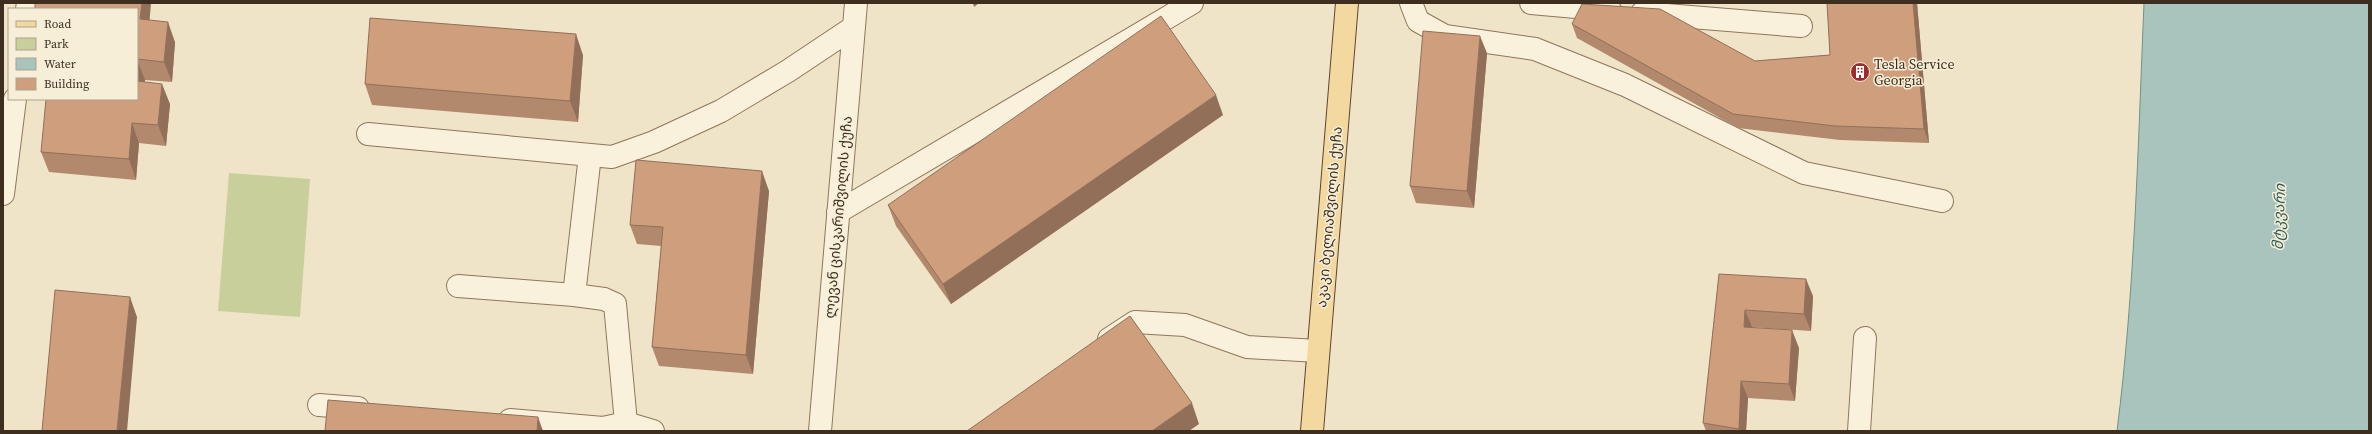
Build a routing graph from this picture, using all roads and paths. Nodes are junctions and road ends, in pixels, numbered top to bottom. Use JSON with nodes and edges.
{"nodes":[{"id":1,"x":856,"y":3,"type":"edge"},
{"id":2,"x":1192,"y":3,"type":"edge"},
{"id":3,"x":1347,"y":3,"type":"edge"},
{"id":4,"x":1411,"y":3,"type":"edge"},
{"id":5,"x":1531,"y":3,"type":"edge"},
{"id":6,"x":1801,"y":26,"type":"dead end"},
{"id":7,"x":854,"y":27,"type":"junction"},
{"id":8,"x":15,"y":100,"type":"edge"},
{"id":9,"x":368,"y":134,"type":"dead end"},
{"id":10,"x":590,"y":155,"type":"junction"},
{"id":11,"x":3,"y":194,"type":"edge"},
{"id":12,"x":1942,"y":201,"type":"dead end"},
{"id":13,"x":838,"y":212,"type":"junction"},
{"id":14,"x":458,"y":286,"type":"dead end"},
{"id":15,"x":574,"y":295,"type":"junction"},
{"id":16,"x":1865,"y":338,"type":"dead end"},
{"id":17,"x":1095,"y":348,"type":"edge"},
{"id":18,"x":1318,"y":351,"type":"junction"},
{"id":19,"x":319,"y":405,"type":"dead end"},
{"id":20,"x":382,"y":410,"type":"edge"},
{"id":21,"x":492,"y":419,"type":"edge"},
{"id":22,"x":626,"y":423,"type":"junction"},
{"id":23,"x":653,"y":431,"type":"edge"},
{"id":24,"x":820,"y":431,"type":"edge"},
{"id":25,"x":1312,"y":431,"type":"edge"},
{"id":26,"x":1859,"y":431,"type":"edge"}],
"edges":[{"from":1,"to":7,"type":"lane","name":"ლევან ცისკარიშვილის ქუჩა"},
{"from":2,"to":13,"type":"lane"},
{"from":3,"to":18,"type":"main road","name":"აკაკი ბელიაშვილის ქუჩა"},
{"from":4,"to":12,"type":"lane"},
{"from":5,"to":6,"type":"lane"},
{"from":7,"to":10,"type":"lane"},
{"from":7,"to":13,"type":"lane","name":"ლევან ცისკარიშვილის ქუჩა"},
{"from":8,"to":11,"type":"lane"},
{"from":9,"to":10,"type":"lane"},
{"from":10,"to":15,"type":"lane"},
{"from":13,"to":24,"type":"lane","name":"ლევან ცისკარიშვილის ქუჩა"},
{"from":14,"to":15,"type":"lane"},
{"from":15,"to":22,"type":"lane"},
{"from":16,"to":26,"type":"lane"},
{"from":17,"to":18,"type":"lane"},
{"from":18,"to":25,"type":"main road","name":"აკაკი ბელიაშვილის ქუჩა"},
{"from":19,"to":20,"type":"lane"},
{"from":21,"to":22,"type":"lane"},
{"from":22,"to":23,"type":"lane"}]}
